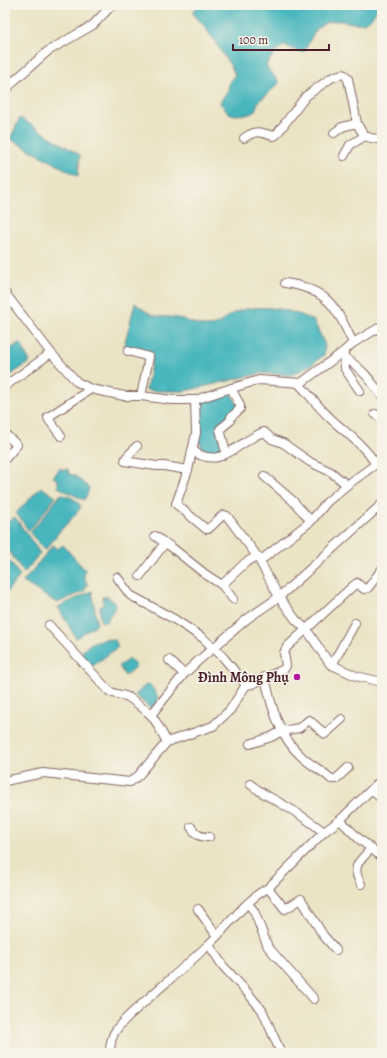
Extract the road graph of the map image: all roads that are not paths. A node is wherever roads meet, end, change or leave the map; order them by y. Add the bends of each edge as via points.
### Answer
1 (112, 5) edge
2 (5, 91) edge
3 (357, 123) junction
4 (334, 133) dead end
5 (365, 136) junction
6 (244, 138) dead end
7 (382, 139) edge
8 (344, 156) dead end
9 (285, 283) dead end
10 (5, 293) edge
11 (382, 326) edge
12 (353, 343) junction
13 (128, 351) dead end
14 (51, 353) junction
15 (344, 355) junction
16 (298, 383) junction
17 (5, 386) edge
18 (231, 388) junction
19 (91, 389) junction
20 (360, 391) dead end
21 (141, 396) junction
22 (382, 396) edge
23 (196, 400) junction
24 (5, 434) edge
25 (61, 436) dead end
26 (137, 446) dead end
27 (192, 450) junction
28 (226, 453) junction
29 (5, 459) edge
30 (379, 463) edge
31 (188, 470) junction
32 (264, 476) dead end
33 (347, 485) junction
34 (382, 504) edge
35 (311, 521) junction
36 (155, 536) dead end
37 (165, 543) junction
38 (258, 558) junction
39 (382, 569) edge
40 (140, 576) dead end
41 (117, 577) dead end
42 (222, 585) junction
43 (279, 597) junction
44 (233, 599) dead end
45 (355, 623) dead end
46 (49, 625) dead end
47 (306, 629) junction
48 (214, 648) junction
49 (169, 660) dead end
50 (332, 665) junction
51 (184, 674) junction
52 (265, 677) junction
53 (382, 682) edge
54 (246, 685) junction
55 (151, 715) junction
56 (342, 719) dead end
57 (282, 731) junction
58 (167, 742) junction
59 (250, 744) dead end
60 (348, 768) dead end
61 (382, 779) edge
62 (5, 780) edge
63 (250, 784) dead end
64 (372, 789) junction
65 (382, 800) edge
66 (340, 820) junction
67 (191, 827) dead end
68 (324, 832) junction
69 (209, 837) dead end
70 (371, 849) junction
71 (382, 857) edge
72 (361, 884) dead end
73 (268, 888) junction
74 (248, 904) junction
75 (198, 909) dead end
76 (217, 936) junction
77 (209, 944) junction
78 (336, 950) dead end
79 (314, 999) dead end
80 (110, 1053) edge
81 (281, 1053) edge

1 - 2 street via 93,25 48,51
3 - 4 street via 342,127
3 - 5 street
3 - 6 street via 348,79 342,74 331,78 306,96 276,135 259,131
5 - 7 street
5 - 8 street via 350,145
9 - 12 street via 297,285 328,300 339,314
10 - 14 street
11 - 12 street
12 - 15 street
13 - 21 street via 149,357
14 - 17 street
14 - 19 street via 77,382
15 - 16 street
15 - 20 street via 345,369
15 - 22 street via 363,372
16 - 18 street via 259,380
16 - 30 street via 330,418
18 - 23 street
18 - 28 street via 240,409 220,429
19 - 21 street via 124,396
19 - 25 street via 48,417
21 - 23 street
23 - 27 street via 196,433
24 - 29 street via 17,444
26 - 31 street via 125,461
27 - 28 street via 200,456 207,457
27 - 31 street
28 - 33 street via 264,432 272,440 283,443 310,462 331,472
30 - 33 street
31 - 38 street via 176,504 206,529 211,528 221,516 227,516
32 - 35 street via 292,500
33 - 35 street via 327,502
34 - 43 street
35 - 38 street
36 - 37 street
37 - 40 street
37 - 42 street
38 - 42 street via 246,564
38 - 43 street
39 - 47 street via 368,588 364,589 356,584
41 - 48 street via 130,595 195,632
42 - 44 street
43 - 47 street
43 - 48 street via 247,619
45 - 50 street
46 - 55 street via 109,691 126,696
47 - 50 street
47 - 52 street via 285,650 285,668
48 - 51 street
48 - 54 street
49 - 51 street
50 - 53 street via 356,676
51 - 55 street
52 - 54 street
52 - 57 street via 271,703
54 - 58 street via 230,710 213,726
55 - 58 street
56 - 57 street via 325,734 309,720 299,728
57 - 59 street via 271,738
57 - 60 street via 301,756 331,779 336,779
58 - 62 street via 130,782 43,773
61 - 64 street
63 - 68 street
64 - 65 street
64 - 66 street
66 - 68 street
66 - 70 street
67 - 69 street via 201,837
68 - 73 street
70 - 71 street
70 - 72 street via 360,861 356,871
73 - 74 street
73 - 78 street via 285,909 299,897 323,935
74 - 76 street
74 - 79 street via 254,911 268,947
75 - 76 street
76 - 77 street
77 - 80 street via 125,1020 112,1036
77 - 81 street via 223,966 262,1010

